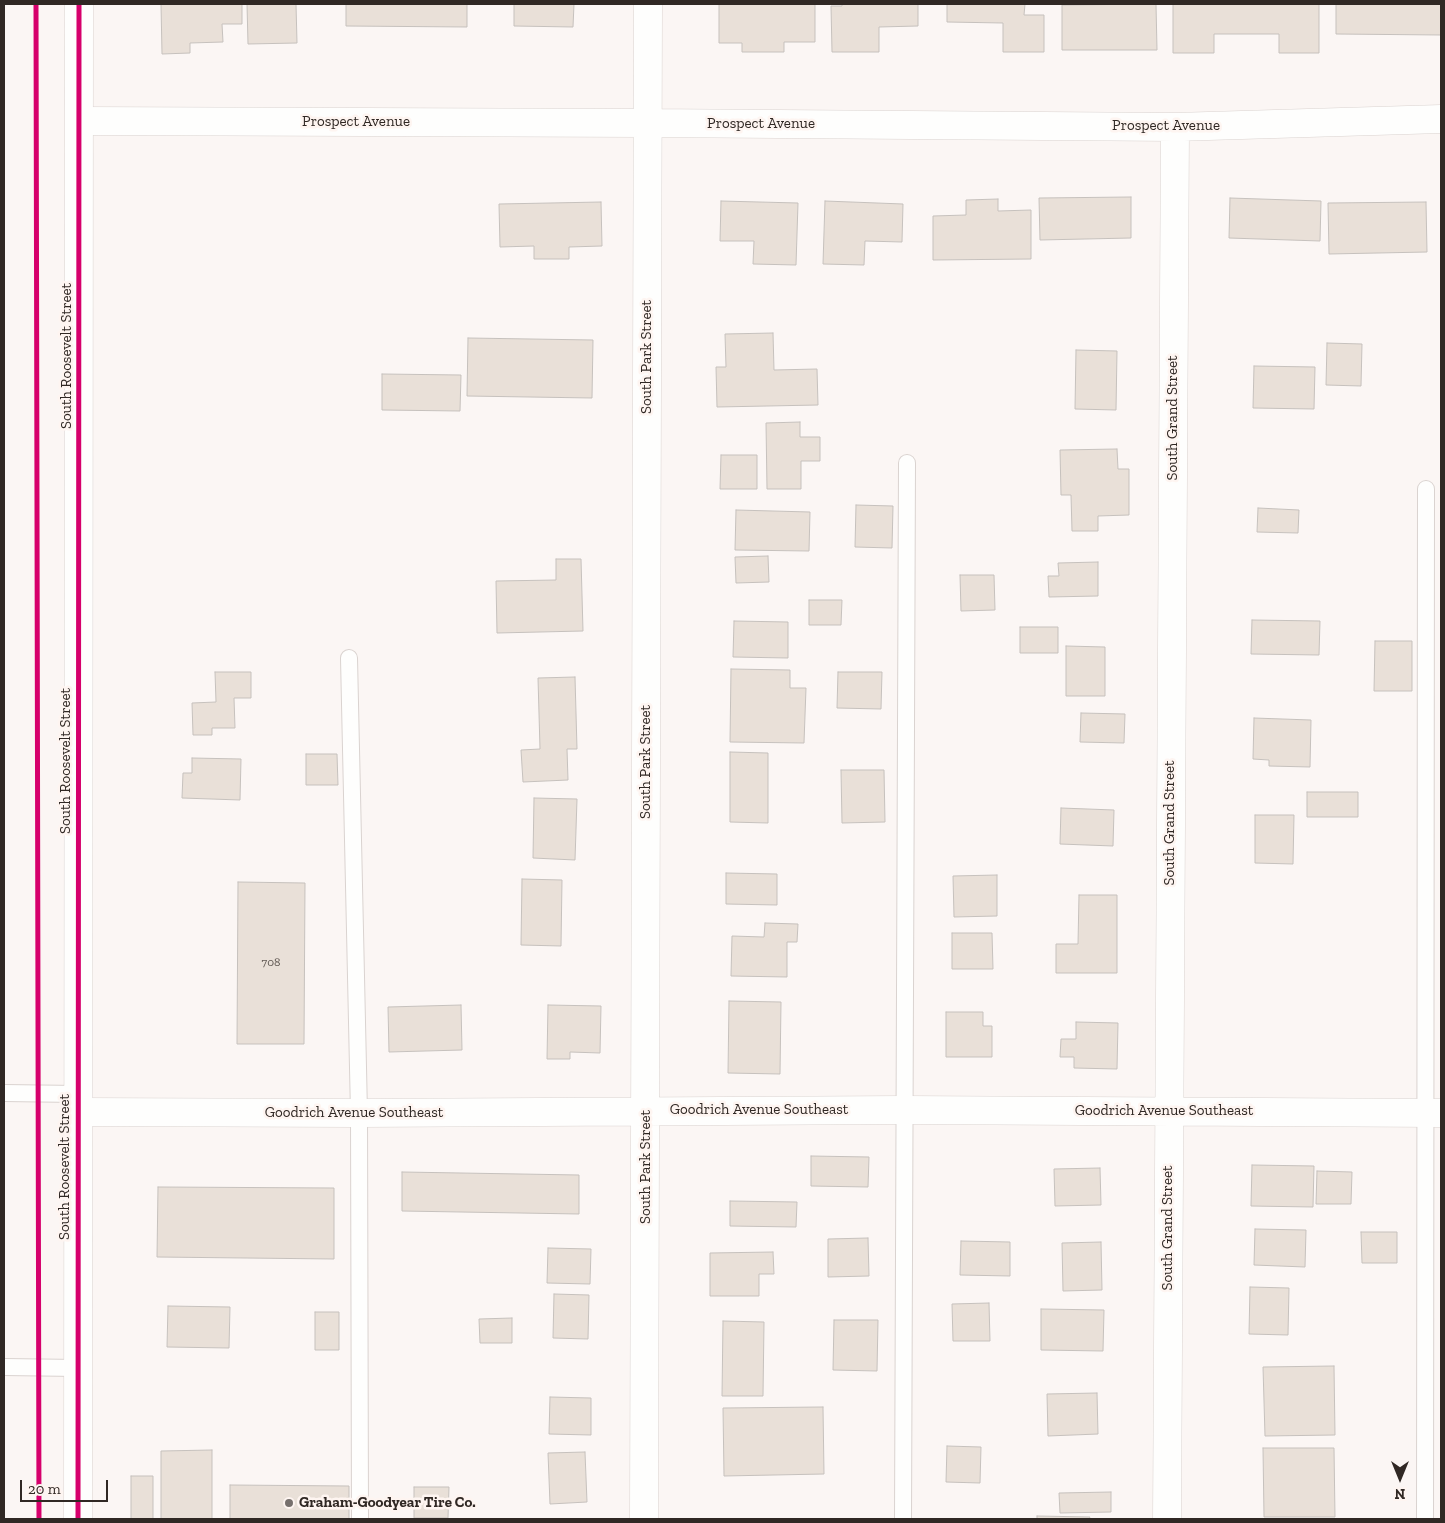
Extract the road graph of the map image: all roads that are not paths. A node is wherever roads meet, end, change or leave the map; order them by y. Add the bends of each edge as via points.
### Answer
1 (79, 4) edge
2 (648, 4) edge
3 (1441, 119) edge
4 (80, 121) junction
5 (647, 123) junction
6 (1175, 127) junction
7 (907, 463) dead end
8 (1426, 489) dead end
9 (349, 658) dead end
10 (4, 1093) edge
11 (77, 1103) junction
12 (904, 1110) junction
13 (1168, 1110) junction
14 (646, 1111) junction
15 (359, 1113) junction
16 (1434, 1113) edge
17 (4, 1367) edge
18 (78, 1368) junction
19 (78, 1519) edge
20 (360, 1519) edge
21 (644, 1519) edge
22 (903, 1519) edge
23 (1167, 1519) edge
24 (1425, 1519) edge

1 - 4 street, South Roosevelt Street
2 - 5 street, South Park Street
3 - 6 street, Prospect Avenue
4 - 5 street, Prospect Avenue
4 - 11 street, South Roosevelt Street
5 - 6 street, Prospect Avenue
5 - 14 street, South Park Street
6 - 13 street, South Grand Street
7 - 12 lane
8 - 16 lane
9 - 15 lane
10 - 11 lane
11 - 15 street, Goodrich Avenue Southeast
11 - 18 street, South Roosevelt Street
12 - 13 street, Goodrich Avenue Southeast
12 - 14 street, Goodrich Avenue Southeast
12 - 22 lane
13 - 16 street, Goodrich Avenue Southeast
13 - 23 street, South Grand Street
14 - 15 street, Goodrich Avenue Southeast
14 - 21 street, South Park Street
15 - 20 lane
16 - 24 lane
17 - 18 lane
18 - 19 street, South Roosevelt Street

